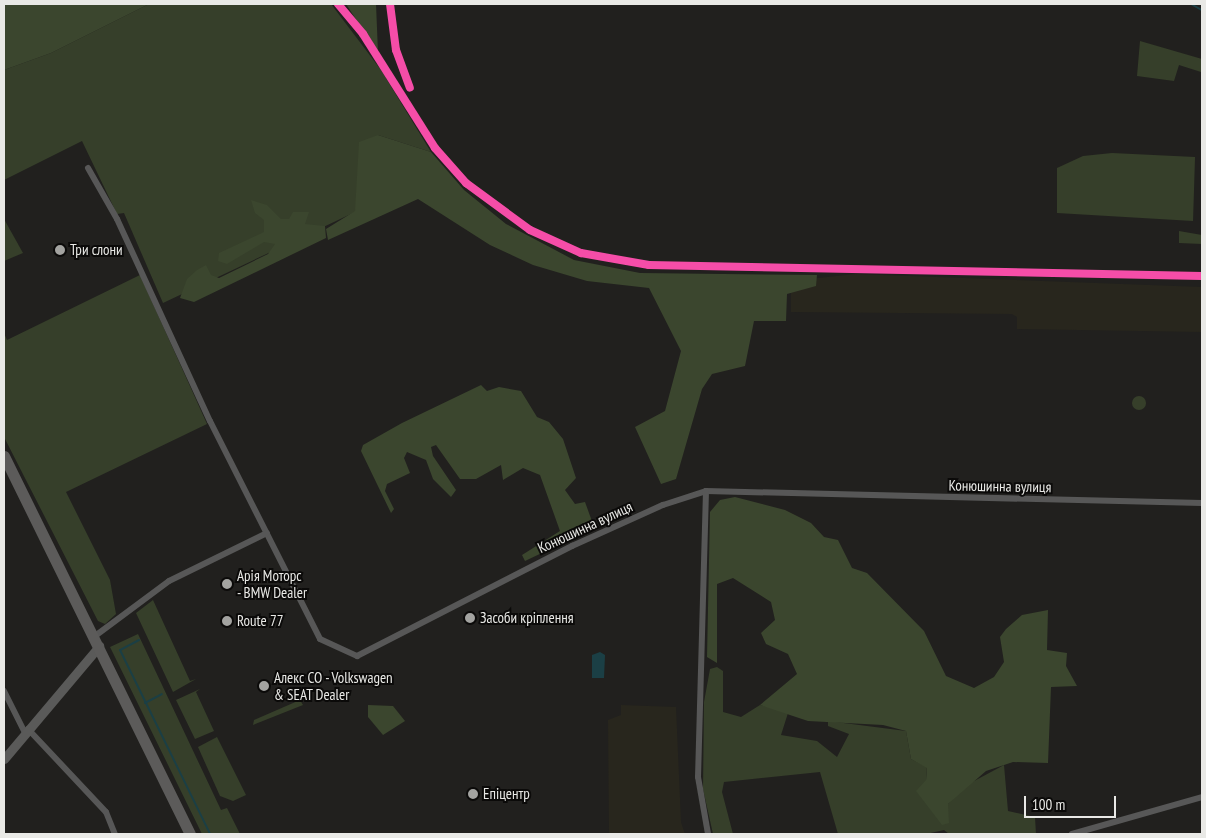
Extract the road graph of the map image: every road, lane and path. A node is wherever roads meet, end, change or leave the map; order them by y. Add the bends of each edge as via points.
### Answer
1 (88, 168) dead end
2 (4, 456) edge
3 (706, 491) junction
4 (1202, 503) edge
5 (267, 533) junction
6 (97, 641) junction
7 (4, 692) edge
8 (27, 731) junction
9 (4, 759) edge
10 (1202, 797) edge
11 (115, 834) edge
12 (190, 834) edge
13 (708, 834) edge
14 (1072, 834) edge

1 - 5 street via 117,219
2 - 6 highway
3 - 4 street, Конюшинна вулиця
3 - 5 street, Конюшинна вулиця via 663,505 572,546 356,656 320,639
3 - 13 street via 698,777
5 - 6 street via 169,581
6 - 8 main road
6 - 12 highway
7 - 8 street
8 - 9 main road
8 - 11 street via 106,812
10 - 14 street

